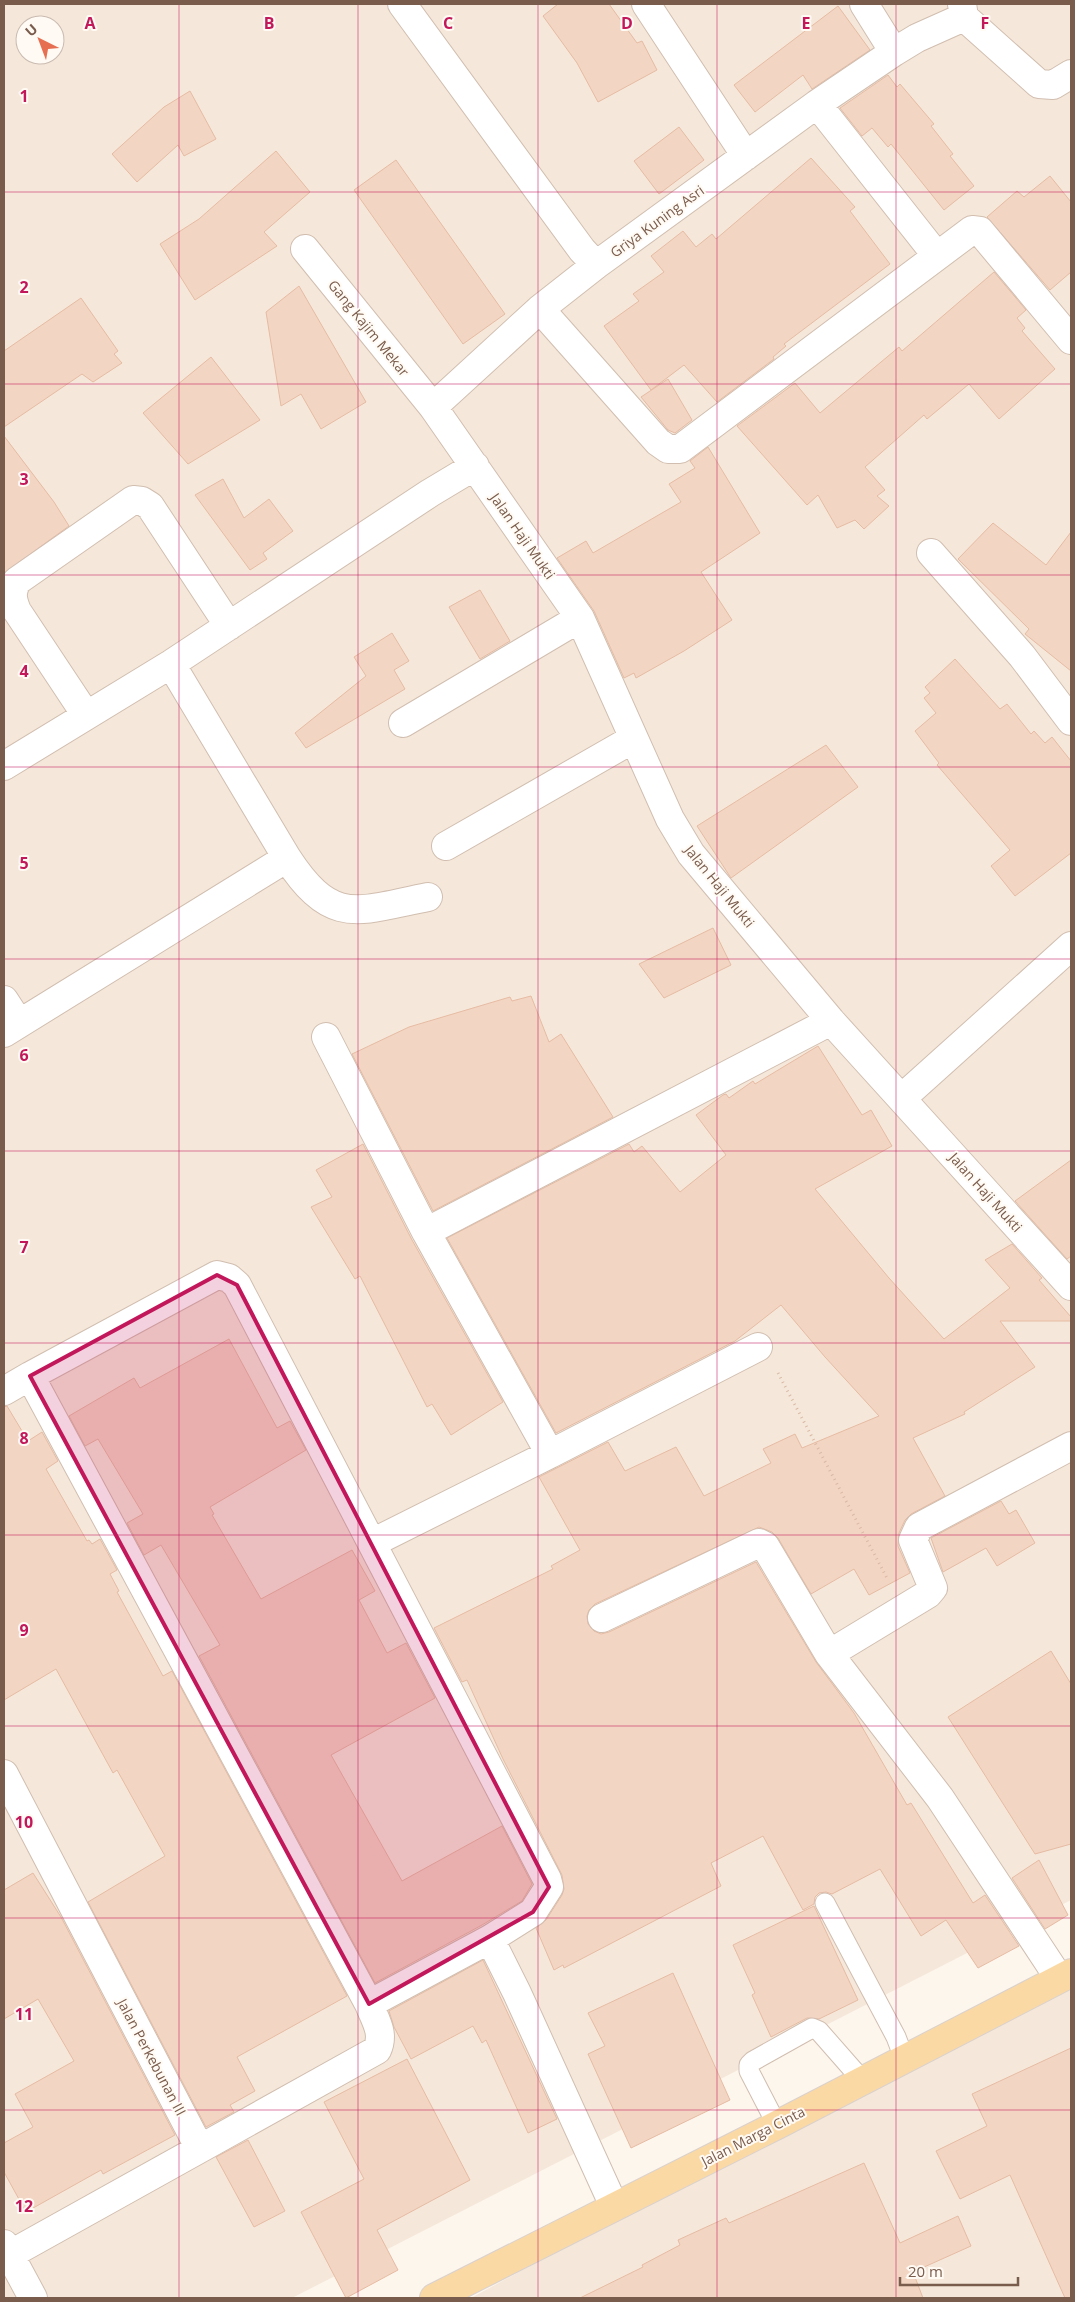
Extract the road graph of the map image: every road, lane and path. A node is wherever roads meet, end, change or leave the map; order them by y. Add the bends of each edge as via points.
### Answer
1 (402, 4) edge
2 (646, 4) edge
3 (864, 4) edge
4 (963, 10) edge
5 (894, 52) junction
6 (1071, 74) edge
7 (817, 104) junction
8 (746, 156) junction
9 (305, 249) dead end
10 (937, 256) junction
11 (596, 266) junction
12 (540, 309) junction
13 (1071, 340) edge
14 (432, 407) junction
15 (474, 466) junction
16 (932, 553) dead end
17 (580, 618) junction
18 (229, 626) junction
19 (171, 664) junction
20 (86, 715) junction
21 (1070, 715) edge
22 (403, 723) dead end
23 (633, 739) junction
24 (4, 766) edge
25 (446, 846) dead end
26 (287, 858) junction
27 (428, 896) dead end
28 (1071, 946) edge
29 (4, 1000) edge
30 (831, 1021) junction
31 (11, 1028) edge
32 (326, 1037) dead end
33 (902, 1098) junction
34 (426, 1232) junction
35 (1071, 1286) edge
36 (758, 1347) joint
37 (30, 1376) junction
38 (4, 1391) edge
39 (1071, 1446) edge
40 (550, 1454) junction
41 (372, 1543) junction
42 (903, 1609) junction
43 (602, 1618) dead end
44 (829, 1654) junction
45 (4, 1774) edge
46 (825, 1903) dead end
47 (490, 1939) junction
48 (1068, 1974) edge
49 (369, 2004) junction
50 (904, 2058) junction
51 (862, 2080) junction
52 (776, 2125) junction
53 (199, 2147) junction
54 (614, 2206) junction
55 (7, 2249) edge
56 (33, 2298) edge
57 (434, 2298) edge

1 - 11 street
2 - 8 street
3 - 5 street
4 - 5 street, Griya Kuning Asri
4 - 6 street via 1039,84 1053,85
5 - 7 street, Griya Kuning Asri
7 - 8 street, Griya Kuning Asri
7 - 10 street
8 - 11 street, Griya Kuning Asri
9 - 14 street, Gang Kajim Mekar
10 - 12 street via 680,449 668,449 658,442
10 - 13 street via 972,230 980,231
11 - 12 street, Griya Kuning Asri
12 - 14 street, Griya Kuning Asri
14 - 15 street, Jalan Haji Mukti
15 - 17 street, Jalan Haji Mukti
15 - 18 street
16 - 21 street
17 - 22 street
17 - 23 street, Jalan Haji Mukti
18 - 19 street
18 - 20 street via 150,506 142,500 133,500 17,581 12,591 17,611
19 - 20 street
19 - 26 street
20 - 24 street
23 - 25 street
23 - 30 street, Jalan Haji Mukti via 670,819 691,854
26 - 27 street via 303,884 327,903 357,911
26 - 31 street
28 - 33 street
29 - 31 street
30 - 33 street, Jalan Haji Mukti
30 - 34 street
32 - 34 street
33 - 35 street, Jalan Haji Mukti
34 - 40 street
36 - 40 street
36 - 42 path via 765,1349
37 - 38 street
37 - 41 street via 217,1275 228,1278 237,1285
37 - 49 street
39 - 42 street via 918,1527 913,1540 933,1588
40 - 41 street
41 - 47 street via 547,1879 549,1887 533,1912
42 - 44 street
43 - 44 street via 759,1543 765,1546
44 - 48 street via 940,1798
45 - 53 street, Jalan Perkebunan III
46 - 50 lane
47 - 49 street
47 - 54 street via 518,1993
48 - 50 main road, Jalan Marga Cinta
49 - 53 street via 381,2034 378,2050
50 - 51 main road, Jalan Marga Cinta
51 - 52 main road, Jalan Marga Cinta
51 - 52 lane via 819,2031 812,2028 749,2065
52 - 54 main road, Jalan Marga Cinta
53 - 55 street
54 - 57 main road, Jalan Marga Cinta
55 - 56 street

